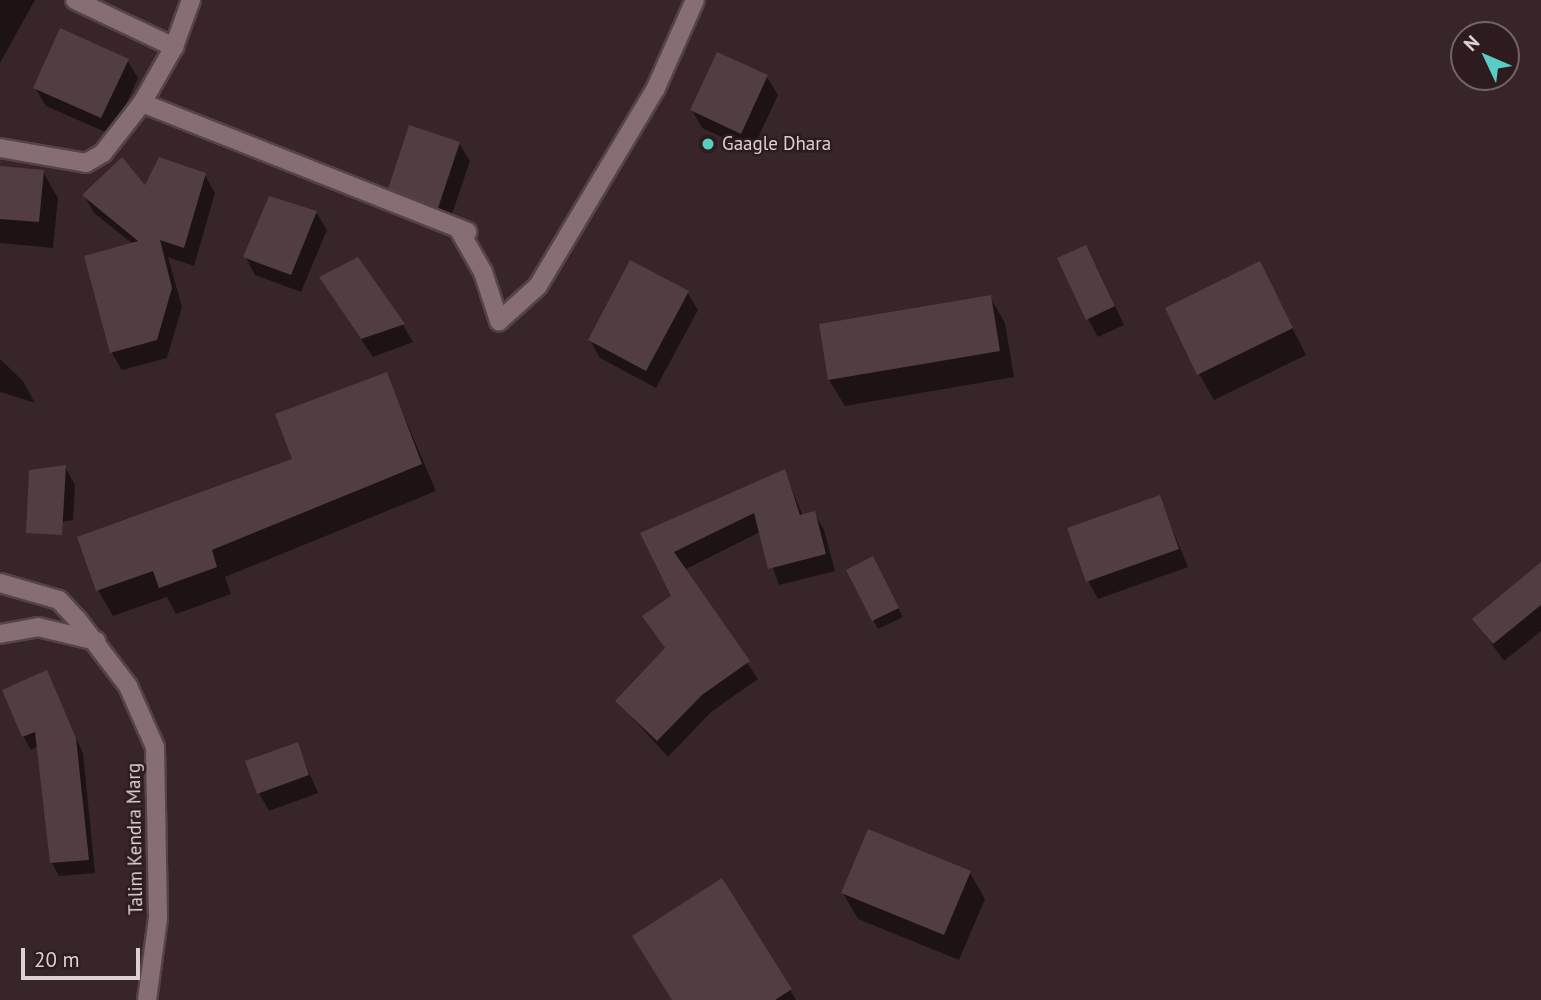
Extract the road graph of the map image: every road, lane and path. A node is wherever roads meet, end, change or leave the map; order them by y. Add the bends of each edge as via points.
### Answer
1 (75, 0) edge
2 (191, 0) edge
3 (695, 0) edge
4 (174, 47) junction
5 (142, 103) junction
6 (0, 148) edge
7 (458, 228) junction
8 (476, 235) dead end
9 (0, 583) edge
10 (0, 634) edge
11 (96, 641) junction
12 (147, 1000) edge

1 - 4 street
2 - 4 street
3 - 7 street via 656,88 538,286 499,321 484,272
4 - 5 street
5 - 6 street via 103,153 86,163
5 - 7 street
7 - 8 street
9 - 11 street, Talim Kendra Marg via 59,600
10 - 11 street via 38,627
11 - 12 street, Talim Kendra Marg via 128,686 155,747 158,918

